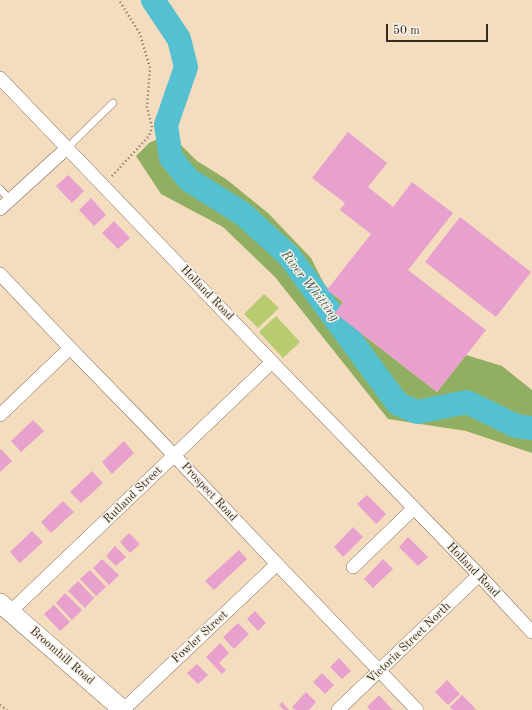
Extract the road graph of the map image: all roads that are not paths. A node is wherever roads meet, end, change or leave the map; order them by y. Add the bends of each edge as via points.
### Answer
1 (0, 78) edge
2 (113, 103) dead end
3 (67, 148) junction
4 (0, 189) edge
5 (10, 200) junction
6 (0, 209) edge
7 (0, 274) edge
8 (70, 348) junction
9 (272, 362) junction
10 (0, 416) edge
11 (174, 455) junction
12 (414, 508) junction
13 (277, 564) junction
14 (353, 568) dead end
15 (479, 575) junction
16 (5, 608) edge
17 (531, 629) edge
18 (380, 670) junction
19 (123, 710) edge
20 (338, 710) edge
21 (417, 710) edge

1 - 3 street, Holland Road
2 - 3 lane
3 - 5 street
3 - 9 street, Holland Road
4 - 5 lane
5 - 6 street
7 - 8 street, Prospect Road
8 - 10 street
8 - 11 street, Prospect Road
9 - 11 street, Rutland Street
9 - 12 street, Holland Road
11 - 13 street, Prospect Road
11 - 16 street, Rutland Street
12 - 14 street
12 - 15 street, Holland Road
13 - 18 street, Prospect Road
13 - 19 street, Fowler Street
15 - 17 street, Holland Road
15 - 18 street, Victoria Street North
16 - 19 street, Broomhill Road
18 - 20 street, Victoria Street North
18 - 21 street, Prospect Road

